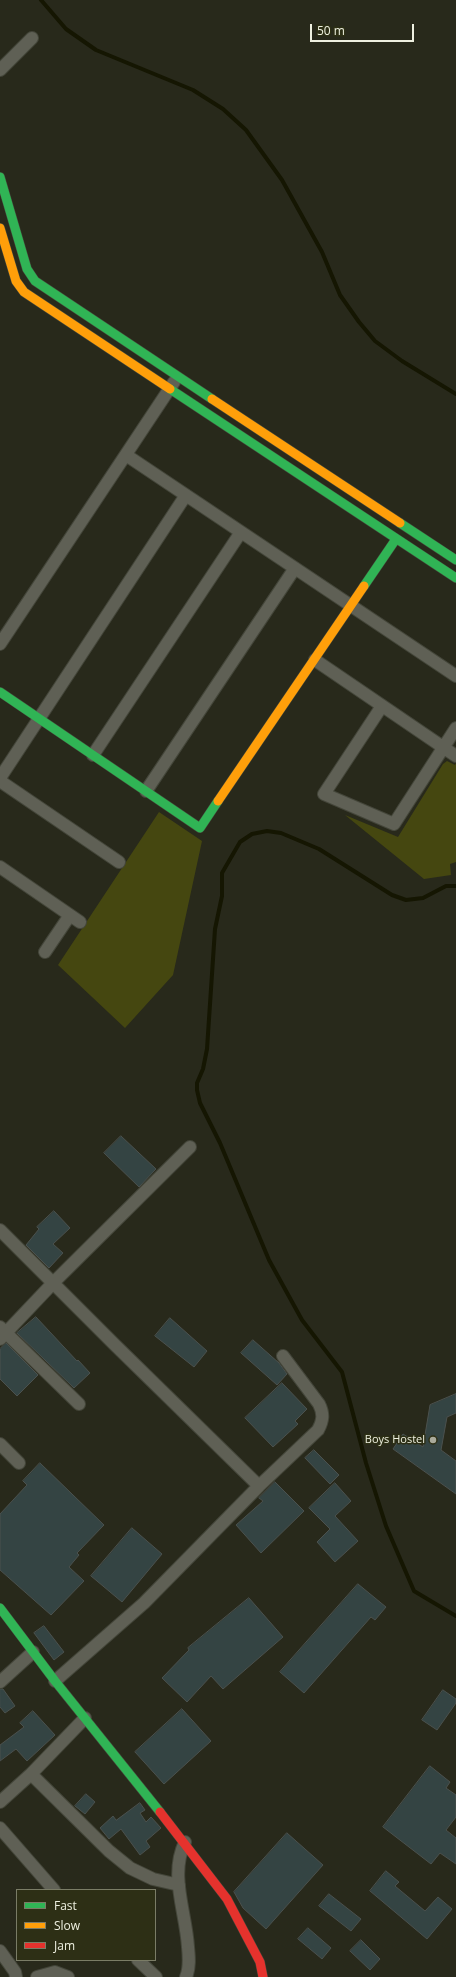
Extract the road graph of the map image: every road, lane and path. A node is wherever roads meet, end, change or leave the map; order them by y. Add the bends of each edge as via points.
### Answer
1 (32, 38) dead end
2 (0, 70) edge
3 (0, 177) edge
4 (0, 228) edge
5 (178, 376) junction
6 (170, 388) junction
7 (126, 455) junction
8 (186, 495) junction
9 (241, 532) junction
10 (396, 539) junction
11 (456, 560) edge
12 (295, 568) junction
13 (456, 578) edge
14 (351, 606) junction
15 (0, 644) edge
16 (315, 660) junction
17 (456, 676) edge
18 (0, 692) edge
19 (382, 706) junction
20 (39, 718) junction
21 (456, 728) edge
22 (443, 748) junction
23 (93, 755) junction
24 (456, 756) edge
25 (0, 778) edge
26 (0, 782) edge
27 (146, 791) junction
28 (119, 862) dead end
29 (0, 867) edge
30 (45, 952) dead end
31 (190, 1147) dead end
32 (0, 1230) edge
33 (54, 1282) junction
34 (2, 1333) edge
35 (283, 1356) dead end
36 (79, 1404) dead end
37 (0, 1444) edge
38 (19, 1463) dead end
39 (258, 1486) junction
40 (0, 1608) edge
41 (33, 1652) junction
42 (55, 1681) junction
43 (0, 1682) edge
44 (85, 1718) junction
45 (31, 1774) junction
46 (0, 1802) edge
47 (0, 1828) edge
48 (185, 1842) junction
49 (179, 1885) junction
50 (53, 1889) edge
51 (0, 1951) edge
52 (139, 1961) edge
53 (16, 1977) edge
54 (37, 1977) edge
55 (68, 1977) edge
56 (156, 1977) edge
57 (186, 1977) edge
58 (263, 1977) edge

1 - 2 street
3 - 5 street via 27,268 35,281
4 - 6 street via 13,274 24,292
5 - 6 street
5 - 11 street
6 - 7 street
6 - 10 street
7 - 8 street
7 - 15 street
8 - 9 street
8 - 20 street
9 - 12 street
9 - 23 street
10 - 13 street
10 - 14 street
12 - 14 street
12 - 27 street
14 - 16 street
14 - 17 street
16 - 19 street
16 - 27 street via 200,828
18 - 20 street
19 - 22 street
19 - 22 street via 324,794 394,824
20 - 23 street
20 - 25 street
21 - 22 street
22 - 24 street
23 - 27 street
26 - 28 street
29 - 30 street via 75,918
31 - 33 street
32 - 33 street
33 - 34 street
33 - 39 street
34 - 36 street
35 - 39 street via 319,1404 323,1412 322,1422 318,1430
37 - 38 street
39 - 42 street via 144,1603
40 - 41 street
41 - 42 street
41 - 43 street
42 - 44 street
44 - 45 street
44 - 48 street
45 - 46 street
45 - 49 street via 109,1852 130,1868 153,1879
47 - 50 street
48 - 49 street via 179,1854
48 - 58 street via 227,1899 260,1962
49 - 57 street via 189,1958
51 - 53 street
52 - 56 street
54 - 55 street via 55,1972

